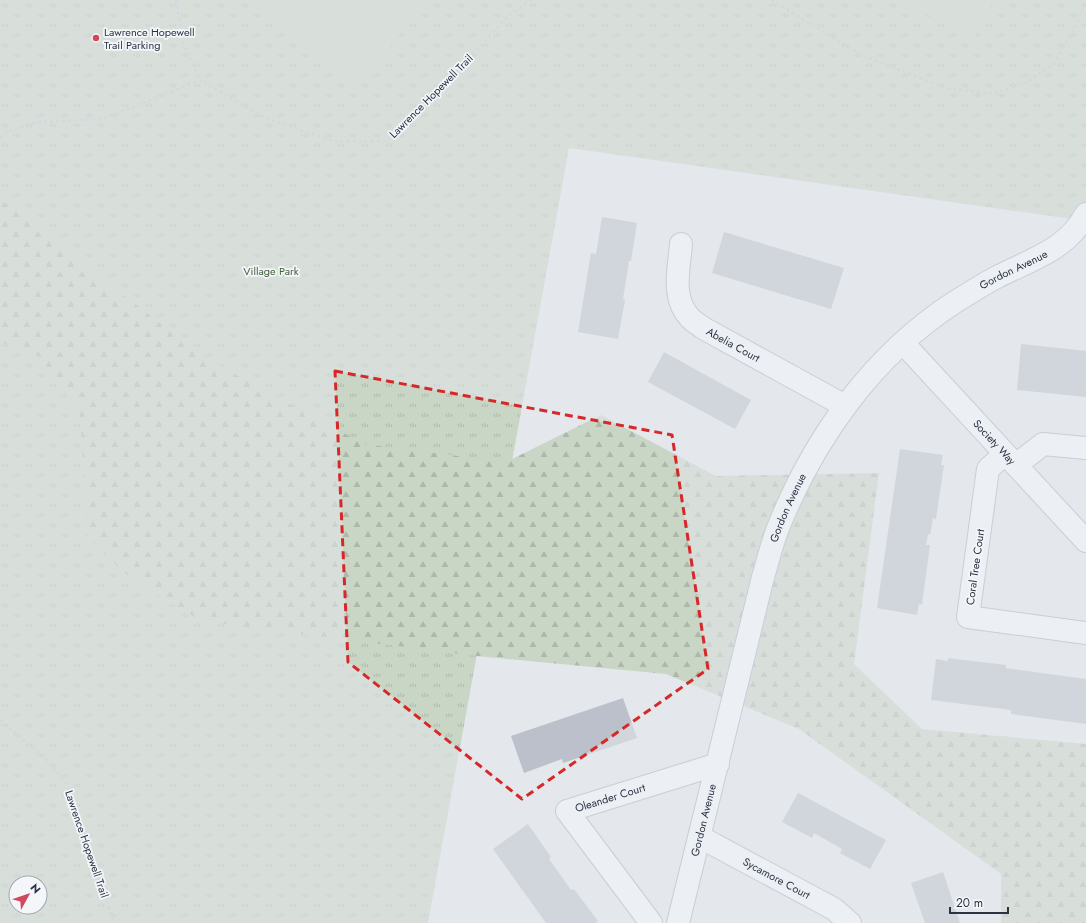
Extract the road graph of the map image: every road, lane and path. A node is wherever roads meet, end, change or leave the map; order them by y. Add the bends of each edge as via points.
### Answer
1 (176, 0) edge
2 (531, 0) edge
3 (771, 0) edge
4 (1086, 1) edge
5 (200, 80) junction
6 (0, 138) edge
7 (1086, 214) edge
8 (681, 244) dead end
9 (903, 343) junction
10 (845, 406) junction
11 (1086, 448) edge
12 (1011, 459) junction
13 (1086, 541) edge
14 (1086, 633) edge
15 (0, 720) edge
16 (718, 764) junction
17 (700, 837) junction
18 (114, 923) edge
19 (651, 923) edge
20 (678, 923) edge
21 (850, 923) edge

1 - 5 path via 183,43
2 - 5 path, Lawrence Hopewell Trail via 506,18 433,96 387,140 333,141 265,118
3 - 4 path via 860,54 945,88 993,94 1025,83 1053,65 1072,33
5 - 6 path via 103,119 37,122 7,132
7 - 9 street, Gordon Avenue via 1065,242 954,303
8 - 10 street, Abelia Court via 677,287 681,303 690,318 703,328
9 - 10 street, Gordon Avenue
9 - 12 street, Society Way
10 - 16 street, Gordon Avenue via 803,472 778,529
11 - 12 street via 1043,444
12 - 13 street, Society Way
12 - 14 street, Coral Tree Court via 988,469 968,617
15 - 18 path, Lawrence Hopewell Trail via 46,759 68,786
16 - 17 street, Gordon Avenue
16 - 19 street, Oleander Court via 567,812
17 - 20 street, Gordon Avenue
17 - 21 street, Sycamore Court via 834,909

